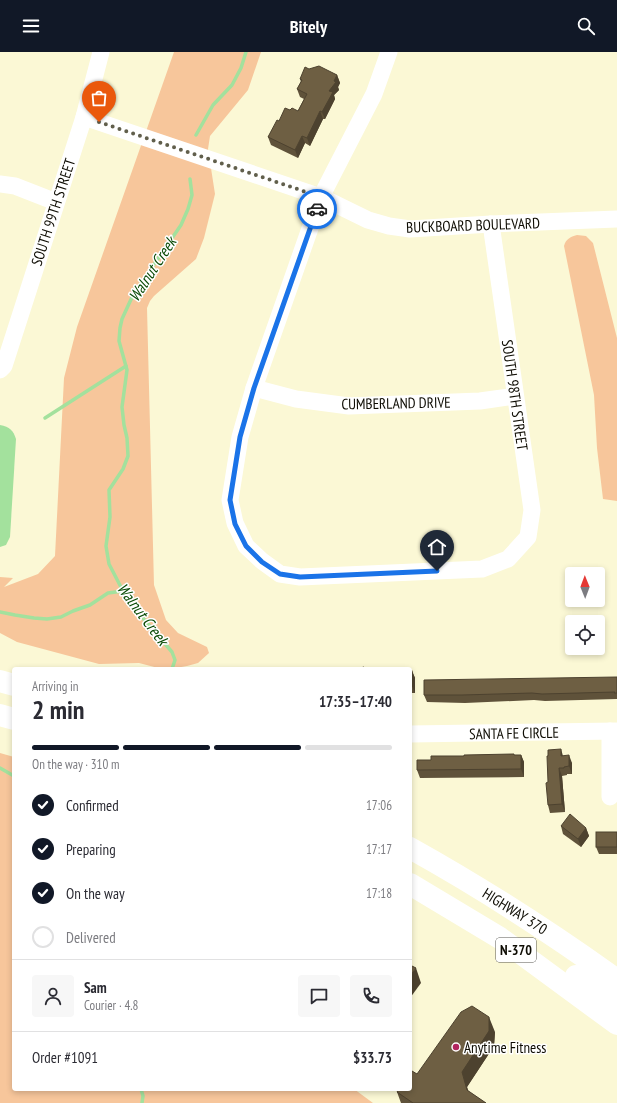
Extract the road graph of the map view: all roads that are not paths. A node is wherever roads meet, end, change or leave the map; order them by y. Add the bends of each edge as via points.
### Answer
1 (101, 52) edge
2 (389, 52) edge
3 (84, 117) junction
4 (0, 184) edge
5 (321, 197) junction
6 (56, 202) junction
7 (617, 219) edge
8 (491, 224) junction
9 (0, 370) edge
10 (254, 388) junction
11 (515, 396) junction
12 (0, 682) edge
13 (12, 685) edge
14 (0, 715) edge
15 (12, 718) edge
16 (613, 731) edge
17 (412, 734) edge
18 (610, 797) dead end
19 (412, 849) edge
20 (412, 885) edge
21 (500, 938) junction
22 (617, 980) edge
23 (617, 1004) edge
24 (617, 1024) edge

1 - 3 street, SOUTH 99TH STREET
2 - 5 street via 374,94
3 - 5 street, BUCKBOARD BOULEVARD
3 - 6 street, SOUTH 99TH STREET
4 - 6 street via 15,186
5 - 8 street, BUCKBOARD BOULEVARD via 368,220 389,226 410,229
5 - 10 street
6 - 9 street, SOUTH 99TH STREET via 4,366
7 - 8 street, BUCKBOARD BOULEVARD
8 - 11 street, SOUTH 98TH STREET
10 - 11 street, CUMBERLAND DRIVE via 296,399 349,406 480,401
10 - 11 street, SOUTH 98TH STREET via 240,437 230,500 235,524 246,546 262,562 280,574 305,576 482,569 508,559 528,537 532,510
12 - 13 highway
14 - 15 highway
16 - 17 street, SANTA FE CIRCLE
16 - 18 street
19 - 22 highway, HIGHWAY 370 / N-370 via 502,902
20 - 21 highway, HIGHWAY 370 / N-370
21 - 23 highway via 567,970
21 - 24 highway, HIGHWAY 370 / N-370

